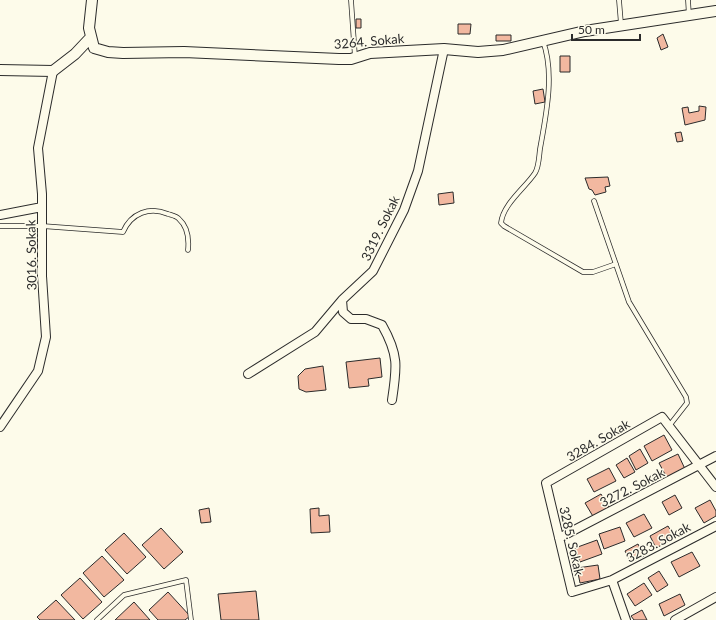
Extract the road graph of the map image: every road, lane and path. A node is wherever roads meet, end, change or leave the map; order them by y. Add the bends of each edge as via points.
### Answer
1 (92, 0) edge
2 (352, 0) edge
3 (619, 0) edge
4 (688, 0) edge
5 (716, 11) edge
6 (689, 16) junction
7 (621, 24) junction
8 (91, 37) junction
9 (542, 40) junction
10 (444, 49) junction
11 (355, 57) junction
12 (0, 70) edge
13 (53, 71) junction
14 (594, 201) dead end
15 (42, 207) junction
16 (0, 215) edge
17 (0, 226) edge
18 (42, 226) junction
19 (188, 250) dead end
20 (616, 264) junction
21 (342, 300) junction
22 (248, 374) dead end
23 (392, 400) dead end
24 (669, 426) junction
25 (0, 427) edge
26 (716, 456) edge
27 (698, 466) junction
28 (546, 483) joint
29 (716, 487) edge
30 (716, 526) edge
31 (559, 538) junction
32 (612, 580) junction
33 (716, 597) edge
34 (97, 620) edge
35 (191, 620) edge
36 (626, 620) edge
37 (675, 620) edge

1 - 8 street via 89,28
2 - 11 lane
3 - 7 lane
4 - 6 lane
5 - 6 street, 3264. Sokak
6 - 7 street, 3264. Sokak
7 - 9 street, 3264. Sokak
8 - 11 street, 3264. Sokak via 94,48 108,52 184,52 339,59
8 - 13 street via 75,54
9 - 10 street, 3264. Sokak via 503,50 483,52
9 - 20 lane via 546,49 547,106 536,172 511,203 501,223 583,272 593,272
10 - 11 street, 3264. Sokak via 370,53
10 - 21 street, 3319. Sokak via 418,171 404,210 373,271
12 - 13 street
13 - 15 street, 3016. Sokak via 38,148
14 - 20 lane
15 - 16 street
15 - 18 street, 3016. Sokak
17 - 18 lane
18 - 19 lane via 123,232 139,212 159,210 180,219 189,236
18 - 25 street, 3016. Sokak via 46,337 38,371
20 - 24 lane via 629,302 686,397 687,403
21 - 22 street, 3319. Sokak via 315,332
21 - 23 street via 343,312 351,318 366,319 382,325 393,344 396,372
24 - 27 street
24 - 28 street, 3284. Sokak via 662,417
26 - 27 street, 3272. Sokak
27 - 29 street
27 - 31 street, 3272. Sokak
28 - 31 street, 3285. Sokak
30 - 32 street, 3283. Sokak
31 - 32 street, 3285. Sokak via 572,592
32 - 36 street
33 - 37 street
34 - 35 lane via 124,595 186,580

